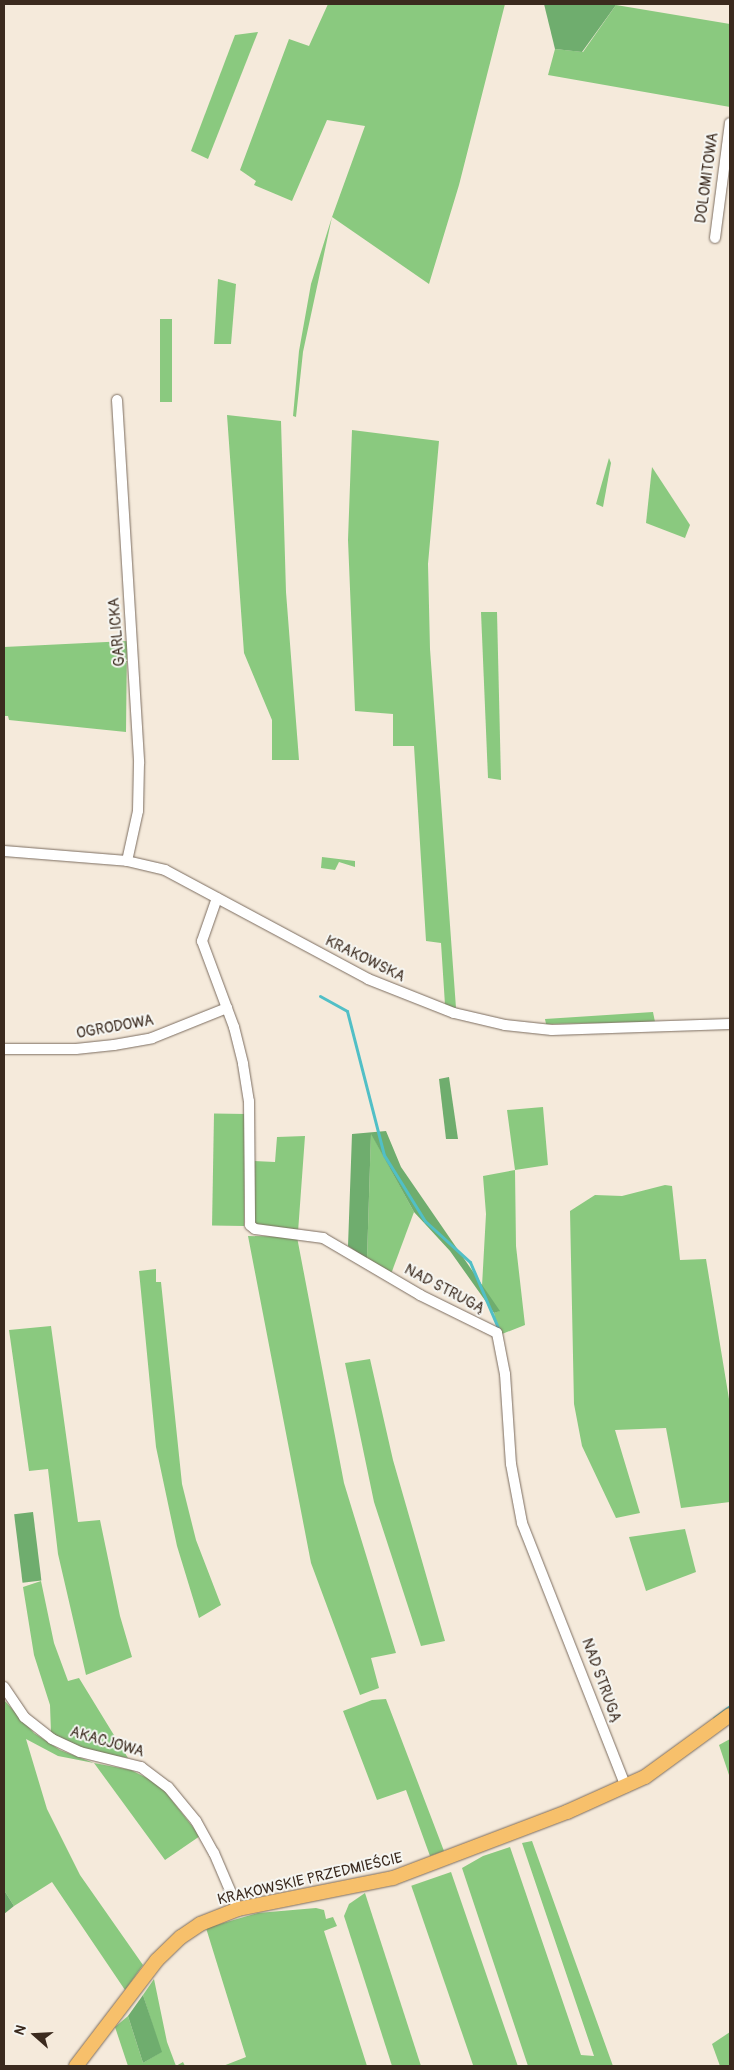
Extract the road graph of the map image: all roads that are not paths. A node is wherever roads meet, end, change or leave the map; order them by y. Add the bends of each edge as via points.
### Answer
1 (730, 123) edge
2 (714, 238) dead end
3 (117, 400) dead end
4 (4, 851) edge
5 (127, 861) junction
6 (217, 898) junction
7 (227, 1008) junction
8 (730, 1024) edge
9 (4, 1049) edge
10 (4, 1687) edge
11 (730, 1715) edge
12 (626, 1787) junction
13 (238, 1909) junction
14 (76, 2066) edge

1 - 2 street, DOLOMITOWA
3 - 5 street, GARLICKA via 139,754 138,811
4 - 5 street, KRAKOWSKA
5 - 6 street, KRAKOWSKA via 165,870
6 - 7 street, NAD STRUGĄ via 202,941
6 - 8 street, KRAKOWSKA via 368,979 454,1013 504,1025 552,1030
7 - 9 street, OGRODOWA via 152,1038 114,1045 76,1049
7 - 12 street, NAD STRUGĄ via 242,1056 249,1101 250,1225 255,1229 324,1238 420,1296 497,1333 506,1374 512,1464 522,1523
10 - 13 street, AKACJOWA via 24,1717 52,1740 80,1752 141,1767 168,1787 208,1841 224,1870
11 - 12 main road, KRAKOWSKIE PRZEDMIEŚCIE via 669,1762
12 - 13 main road, KRAKOWSKIE PRZEDMIEŚCIE via 393,1878
13 - 14 main road, KRAKOWSKIE PRZEDMIEŚCIE via 200,1924 166,1950

